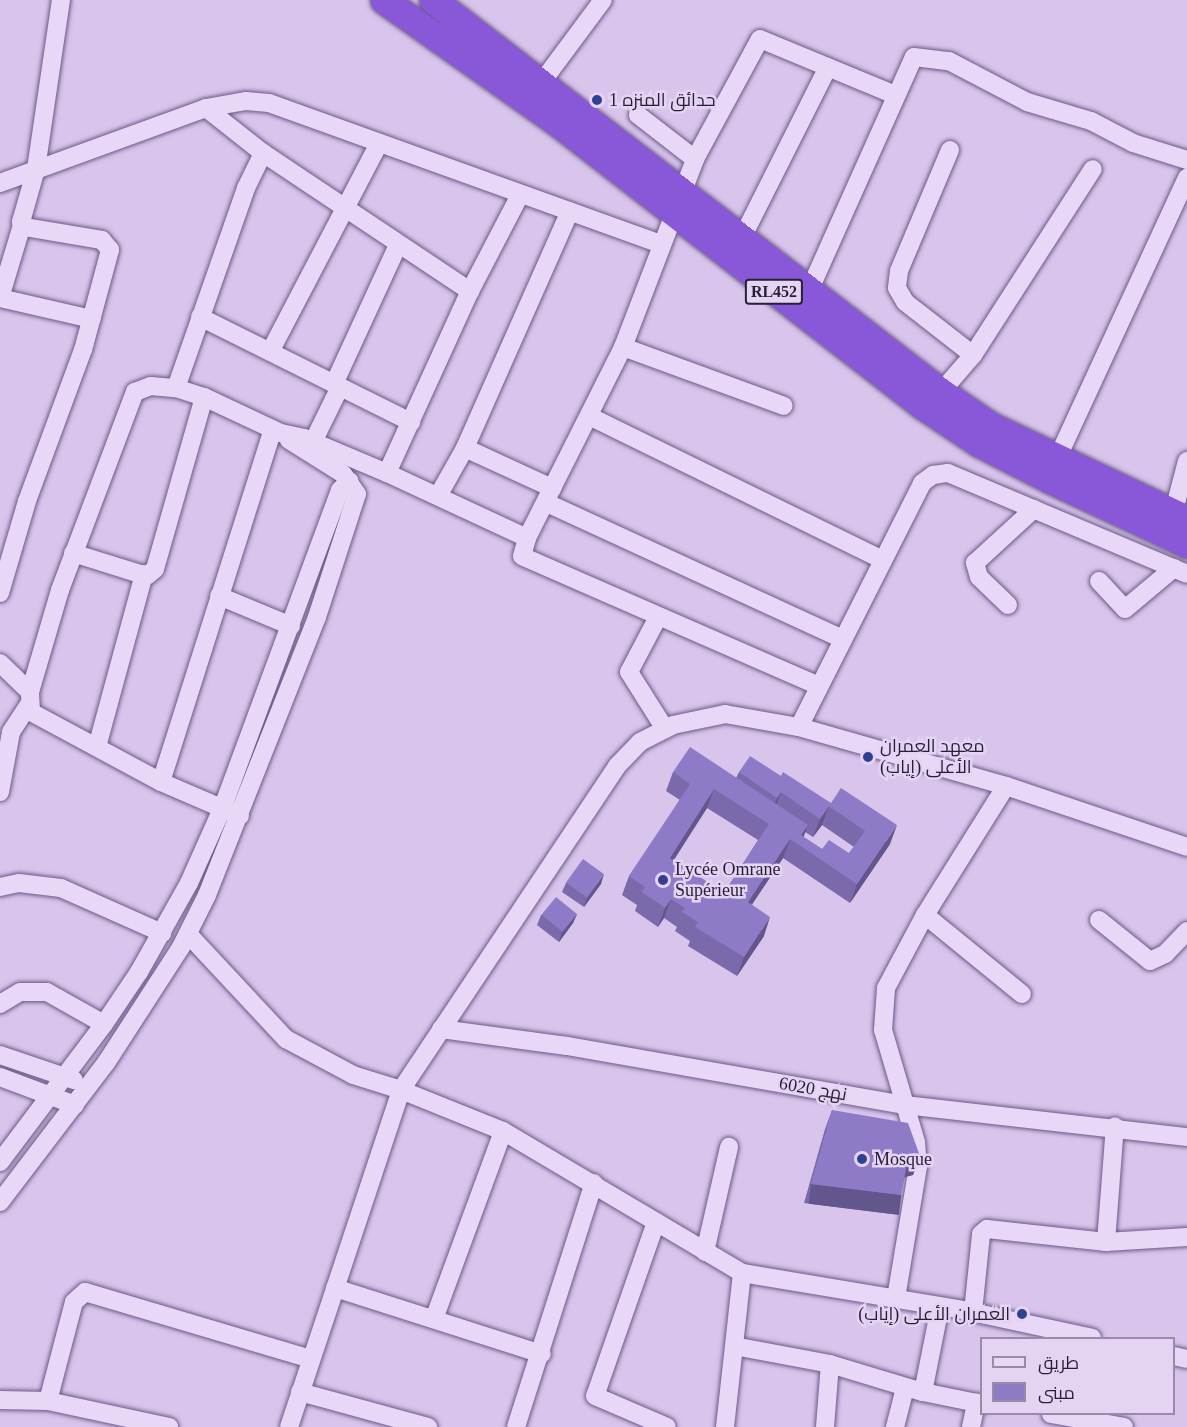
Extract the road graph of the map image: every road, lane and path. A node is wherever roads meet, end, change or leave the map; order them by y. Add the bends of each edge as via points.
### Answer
1 (62, 0) edge
2 (384, 0) edge
3 (433, 0) edge
4 (603, 0) edge
5 (828, 68) junction
6 (542, 82) junction
7 (895, 95) junction
8 (206, 108) junction
9 (638, 115) dead end
10 (379, 143) junction
11 (950, 150) dead end
12 (263, 153) junction
13 (695, 159) junction
14 (1187, 160) edge
15 (1093, 169) dead end
16 (36, 170) junction
17 (1187, 177) edge
18 (0, 183) edge
19 (520, 195) junction
20 (678, 203) junction
21 (344, 209) junction
22 (570, 211) junction
23 (22, 225) junction
24 (742, 238) junction
25 (661, 244) junction
26 (398, 245) junction
27 (810, 289) junction
28 (470, 291) junction
29 (0, 298) edge
30 (200, 317) junction
31 (92, 319) junction
32 (623, 347) junction
33 (271, 350) junction
34 (973, 355) junction
35 (337, 386) junction
36 (176, 388) junction
37 (941, 392) junction
38 (204, 398) junction
39 (784, 406) dead end
40 (591, 417) junction
41 (411, 422) junction
42 (277, 431) junction
43 (313, 442) junction
44 (465, 448) junction
45 (1057, 459) junction
46 (1187, 460) edge
47 (387, 473) junction
48 (350, 481) junction
49 (550, 495) junction
50 (438, 496) junction
51 (1034, 509) junction
52 (1180, 517) edge
53 (527, 538) junction
54 (1187, 544) edge
55 (73, 553) junction
56 (883, 560) junction
57 (1181, 571) edge
58 (144, 574) junction
59 (1099, 580) dead end
60 (0, 593) edge
61 (219, 596) junction
62 (1008, 605) dead end
63 (658, 616) junction
64 (291, 626) junction
65 (843, 639) junction
66 (0, 663) edge
67 (819, 686) junction
68 (29, 698) junction
69 (799, 727) junction
70 (665, 729) junction
71 (97, 747) junction
72 (161, 782) junction
73 (1006, 786) junction
74 (0, 792) edge
75 (222, 809) junction
76 (240, 816) junction
77 (1187, 847) edge
78 (0, 887) edge
79 (926, 915) junction
80 (1099, 920) dead end
81 (1187, 931) edge
82 (162, 933) junction
83 (188, 934) junction
84 (1022, 994) dead end
85 (0, 1004) edge
86 (104, 1024) junction
87 (441, 1029) junction
88 (0, 1055) edge
89 (0, 1077) edge
90 (63, 1077) junction
91 (90, 1085) junction
92 (401, 1090) junction
93 (48, 1095) junction
94 (75, 1105) junction
95 (905, 1105) junction
96 (1115, 1126) junction
97 (503, 1131) junction
98 (1187, 1137) edge
99 (729, 1147) dead end
100 (0, 1162) edge
101 (594, 1183) junction
102 (0, 1202) edge
103 (656, 1222) junction
104 (1187, 1237) edge
105 (1106, 1242) junction
106 (705, 1252) junction
107 (742, 1273) junction
108 (335, 1288) junction
109 (896, 1298) junction
110 (940, 1307) junction
111 (973, 1312) junction
112 (434, 1319) junction
113 (1087, 1337) edge
114 (734, 1346) junction
115 (542, 1354) junction
116 (311, 1359) junction
117 (830, 1364) junction
118 (905, 1388) junction
119 (300, 1392) junction
120 (923, 1392) junction
121 (0, 1400) edge
122 (48, 1401) junction
123 (979, 1404) edge
124 (1058, 1415) edge
125 (169, 1427) edge
126 (290, 1427) edge
127 (428, 1427) edge
128 (516, 1427) edge
129 (667, 1427) edge
130 (725, 1427) edge
131 (825, 1427) edge
132 (895, 1427) edge
133 (971, 1427) edge
134 (1124, 1427) edge

1 - 16 street
2 - 20 highway, RL452
3 - 6 highway, RL452
4 - 6 street
5 - 7 street
5 - 13 street via 760,39
5 - 24 street
6 - 20 highway, RL452
7 - 14 street via 914,57 935,57 1027,102 1091,121 1133,143
7 - 27 street
8 - 10 street via 246,101 269,103
8 - 12 street
8 - 16 street
9 - 13 street
10 - 19 street
10 - 21 street
11 - 34 street via 899,270 897,288 904,302
12 - 21 street
12 - 30 street via 246,188
13 - 20 street
15 - 34 street
16 - 18 street
16 - 23 street
17 - 45 street
19 - 22 street
19 - 28 street
20 - 24 highway, RL452
20 - 25 street
20 - 54 highway, RL452 via 922,405 979,442
21 - 26 street
21 - 33 street
22 - 25 street
22 - 44 street
23 - 29 street
23 - 31 street via 102,240 107,245 110,250
24 - 27 highway, RL452
25 - 32 street
26 - 28 street
26 - 35 street
27 - 37 highway, RL452
28 - 41 street
29 - 31 street
30 - 33 street
30 - 36 street
31 - 60 street via 27,501
32 - 39 street
32 - 40 street
33 - 35 street
34 - 37 street
35 - 41 street
35 - 43 street
36 - 38 street
36 - 55 street via 141,388 129,401
37 - 45 highway, RL452 via 991,426
38 - 42 street
38 - 58 street via 155,568
40 - 49 street
40 - 56 street
41 - 47 street
42 - 43 street
42 - 48 street
42 - 61 street
43 - 47 street
44 - 49 street
44 - 50 street
45 - 52 highway, RL452
46 - 52 street
47 - 50 street
48 - 64 street via 340,490
48 - 76 street via 357,494 347,528
49 - 53 street
49 - 65 street
50 - 53 street
51 - 56 street via 948,473 933,476 922,483
51 - 57 street
51 - 62 street via 975,563 979,577
53 - 63 street via 523,558
55 - 58 street
55 - 68 street
56 - 65 street
57 - 59 street via 1125,609
58 - 71 street
61 - 64 street
61 - 72 street
63 - 67 street
63 - 70 street via 629,672
64 - 75 street
65 - 67 street
66 - 68 street
67 - 69 street
68 - 71 street via 31,712
68 - 74 street via 11,732
69 - 70 street via 725,714
69 - 73 street
70 - 87 street via 640,742 616,766
71 - 72 street
72 - 75 street
73 - 77 street
73 - 79 street
75 - 76 street
75 - 82 street
76 - 83 street
78 - 82 street via 19,883 61,888
79 - 84 street
79 - 95 street via 886,988 883,1030
80 - 81 street via 1150,961 1165,954
82 - 86 street
83 - 91 street
83 - 92 street via 286,1039 353,1075
85 - 86 street via 20,992 47,992
86 - 90 street
87 - 92 street
87 - 95 street, نهج 6020 via 567,1046
88 - 90 street
89 - 93 street
90 - 91 street
90 - 93 street
91 - 94 street
92 - 97 street
92 - 108 street
93 - 94 street
93 - 100 street
94 - 102 street
95 - 96 street, نهج 6020
95 - 109 street via 916,1142 918,1179
96 - 98 street, نهج 6020
96 - 105 street
97 - 101 street
97 - 112 street
99 - 106 street
101 - 103 street
101 - 115 street
103 - 106 street
103 - 129 street via 595,1396
104 - 105 street
105 - 111 street via 983,1231
106 - 107 street
107 - 109 street
107 - 114 street
108 - 112 street
108 - 116 street
109 - 110 street
110 - 111 street
110 - 120 street
111 - 113 street
112 - 115 street
114 - 117 street
114 - 130 street
115 - 128 street
116 - 119 street
116 - 122 street via 85,1292 74,1302
117 - 118 street
117 - 131 street
118 - 120 street
118 - 132 street
119 - 126 street
119 - 127 street
120 - 123 street
121 - 122 street
122 - 125 street
123 - 133 street
124 - 134 street

